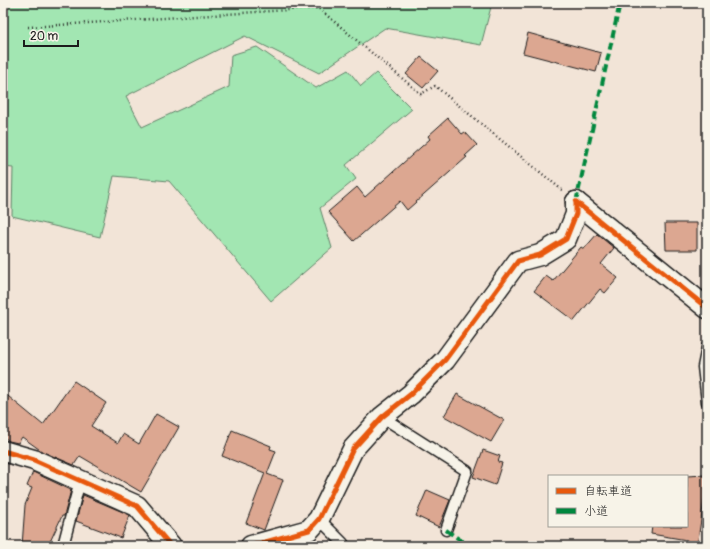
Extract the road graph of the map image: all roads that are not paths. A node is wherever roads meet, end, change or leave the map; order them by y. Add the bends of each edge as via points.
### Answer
1 (707, 308) edge
2 (707, 347) edge
3 (707, 402) edge
4 (382, 417) junction
5 (3, 451) edge
6 (80, 481) junction
7 (319, 519) junction
8 (446, 530) dead end
9 (61, 546) edge
10 (171, 546) edge
11 (251, 546) edge
12 (343, 546) edge

1 - 4 street via 576,202 576,214 566,239 540,255 518,261 445,360 412,394
2 - 3 lane via 703,367
4 - 7 street via 353,449
4 - 8 lane via 467,471
5 - 6 street via 34,460
6 - 9 lane
6 - 10 street via 137,506
7 - 11 street via 309,530
7 - 12 lane

